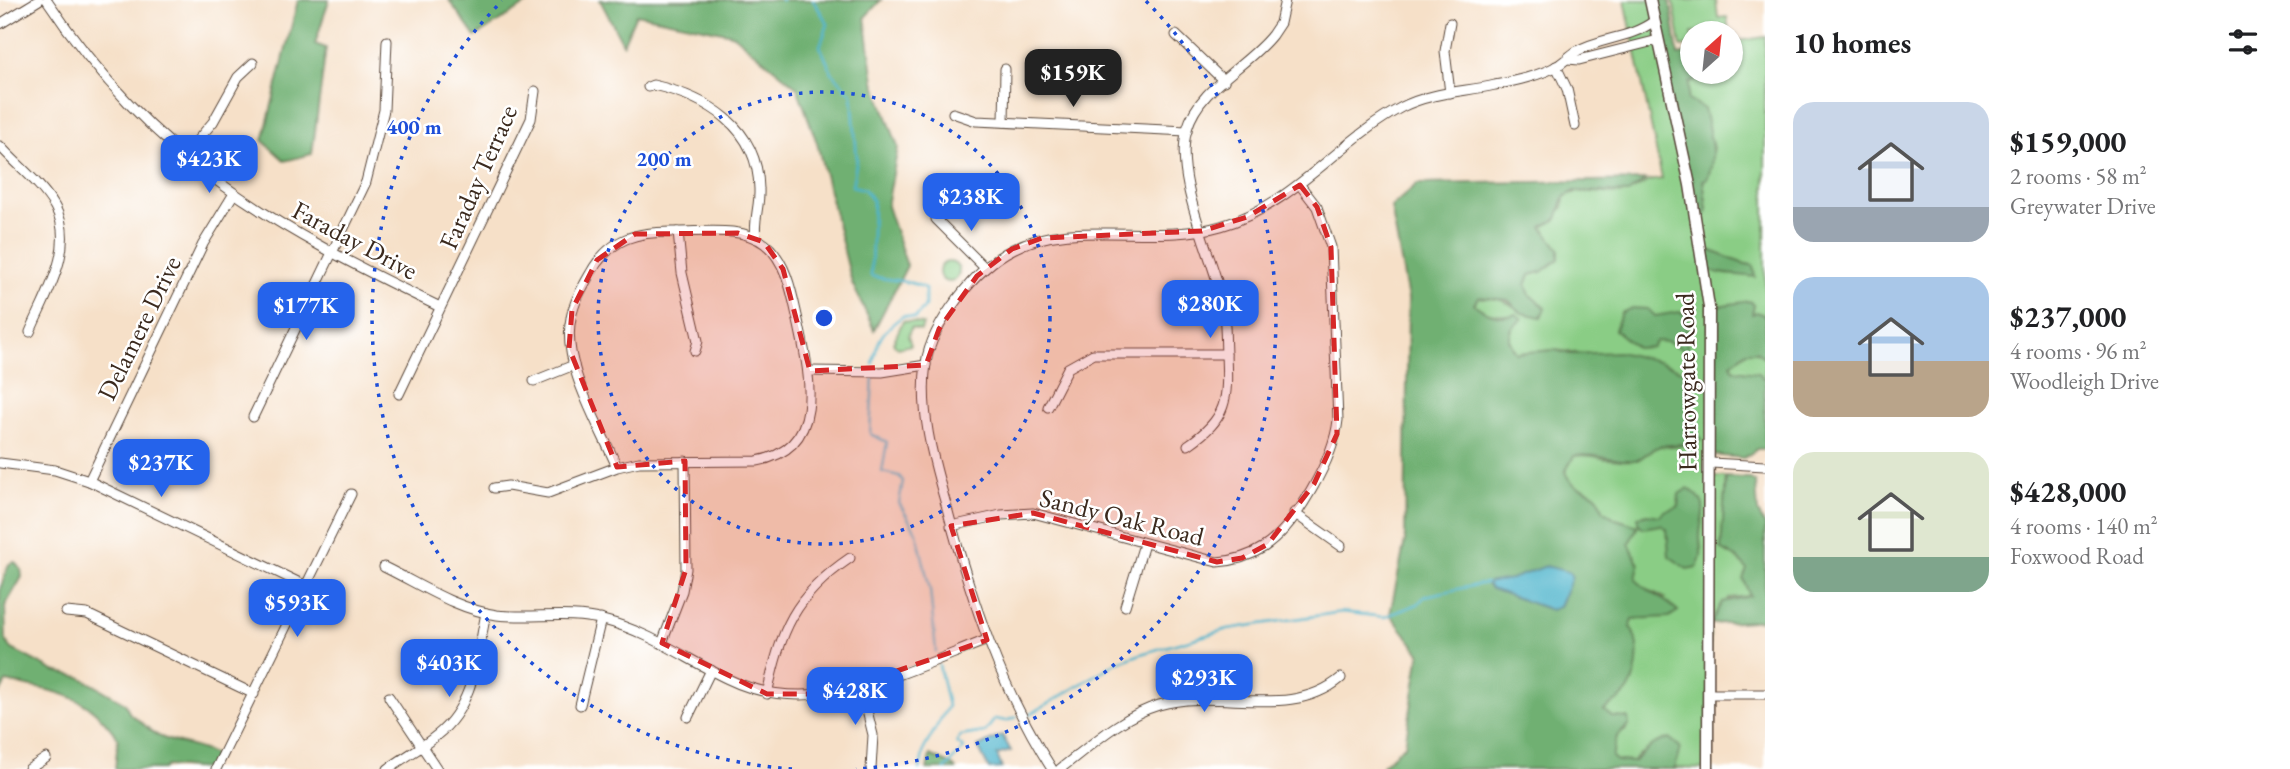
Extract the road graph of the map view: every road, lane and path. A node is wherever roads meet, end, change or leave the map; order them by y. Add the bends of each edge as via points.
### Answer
1 (38, 0) edge
2 (47, 0) edge
3 (1284, 0) edge
4 (1650, 0) edge
5 (1654, 22) junction
6 (1450, 23) dead end
7 (0, 24) edge
8 (1176, 35) dead end
9 (1658, 40) junction
10 (387, 41) dead end
11 (1568, 59) junction
12 (253, 63) dead end
13 (1556, 66) junction
14 (1005, 69) dead end
15 (1224, 81) junction
16 (648, 87) dead end
17 (535, 90) dead end
18 (1450, 93) junction
19 (953, 113) dead end
20 (1004, 121) junction
21 (1575, 126) dead end
22 (1187, 131) junction
23 (1, 150) edge
24 (184, 156) junction
25 (1300, 185) junction
26 (233, 195) junction
27 (936, 219) dead end
28 (1202, 231) junction
29 (677, 232) junction
30 (756, 238) junction
31 (332, 255) junction
32 (985, 268) junction
33 (440, 307) junction
34 (30, 332) dead end
35 (695, 351) dead end
36 (1226, 354) junction
37 (574, 365) junction
38 (926, 365) junction
39 (809, 371) junction
40 (534, 381) dead end
41 (399, 394) dead end
42 (1048, 407) dead end
43 (253, 417) dead end
44 (1188, 445) dead end
45 (685, 461) junction
46 (0, 463) edge
47 (1711, 463) junction
48 (1765, 466) edge
49 (617, 467) junction
50 (89, 481) junction
51 (494, 488) dead end
52 (351, 494) dead end
53 (1294, 513) junction
54 (951, 526) junction
55 (1144, 544) junction
56 (1341, 546) dead end
57 (850, 558) dead end
58 (384, 567) dead end
59 (306, 586) junction
60 (1125, 606) dead end
61 (66, 612) dead end
62 (486, 613) junction
63 (601, 619) junction
64 (987, 640) junction
65 (662, 643) junction
66 (711, 670) junction
67 (1341, 678) dead end
68 (861, 685) junction
69 (254, 694) junction
70 (767, 694) junction
71 (1709, 694) junction
72 (1765, 694) edge
73 (389, 697) dead end
74 (580, 705) dead end
75 (688, 717) dead end
76 (421, 746) junction
77 (46, 758) dead end
78 (29, 769) edge
79 (216, 769) edge
80 (388, 769) edge
81 (437, 769) edge
82 (871, 769) edge
83 (1052, 769) edge
84 (1060, 769) edge
85 (1708, 769) edge

1 - 7 street
2 - 24 street, Faraday Drive via 122,98
3 - 15 street via 1280,23 1272,35
4 - 5 main road, Harrowgate Road
5 - 9 main road, Harrowgate Road
5 - 11 street via 1635,34 1595,44
6 - 18 street via 1445,51
8 - 15 street
9 - 11 street
9 - 47 main road, Harrowgate Road via 1706,278
10 - 31 street via 384,110 372,164
11 - 13 street
12 - 24 street via 238,77 213,122
13 - 18 street via 1500,84
13 - 21 street via 1567,89
14 - 20 street
15 - 22 street via 1197,107
16 - 30 street via 692,96 738,129 758,173
17 - 33 street, Faraday Terrace via 531,119
18 - 25 street via 1412,102 1385,117
19 - 20 street via 967,120
20 - 22 street
22 - 28 street via 1186,172
23 - 34 street via 56,208 63,235 60,260
24 - 26 street, Faraday Drive
25 - 28 street via 1247,217
25 - 53 street, Sandy Oak Road via 1317,207 1331,247 1338,420 1331,454
26 - 31 street, Faraday Drive
26 - 50 street, Delamere Drive via 203,244
27 - 32 street
28 - 32 street via 1042,238 1012,249
28 - 36 street via 1222,298
29 - 30 street via 738,233
29 - 35 street via 698,341
29 - 37 street via 635,234 617,242 597,260 570,320
30 - 39 street via 770,248 783,269
31 - 33 street, Faraday Drive
31 - 43 street
32 - 38 street via 939,329
33 - 41 street, Faraday Terrace
36 - 42 street via 1093,354 1068,368
36 - 44 street via 1221,415 1211,429
37 - 40 street
37 - 49 street
38 - 39 street via 882,372
38 - 54 street via 927,426
39 - 45 street via 807,417 788,449 757,461
45 - 49 street
45 - 65 street via 686,569
46 - 50 street via 55,470
47 - 48 street
47 - 71 main road, Harrowgate Road
49 - 51 street via 548,493
50 - 59 street
52 - 59 street
53 - 55 street, Sandy Oak Road via 1268,544 1227,561 1205,561
53 - 56 street
54 - 55 street, Sandy Oak Road via 1033,513
54 - 64 street
55 - 60 street
57 - 70 street via 816,583 797,606 781,636
58 - 62 street
59 - 69 street
61 - 69 street via 87,614
62 - 63 street
62 - 76 street via 471,682 460,709 443,730
63 - 65 street
63 - 74 street
64 - 68 street
64 - 83 street
65 - 66 street
66 - 70 street
66 - 75 street
67 - 84 street via 1326,690 1301,699 1195,699 1159,705 1136,715
68 - 70 street via 813,696
68 - 82 street via 873,735
69 - 79 street
71 - 72 street
71 - 85 main road, Harrowgate Road
73 - 76 street
76 - 80 street
76 - 81 street
77 - 78 street

